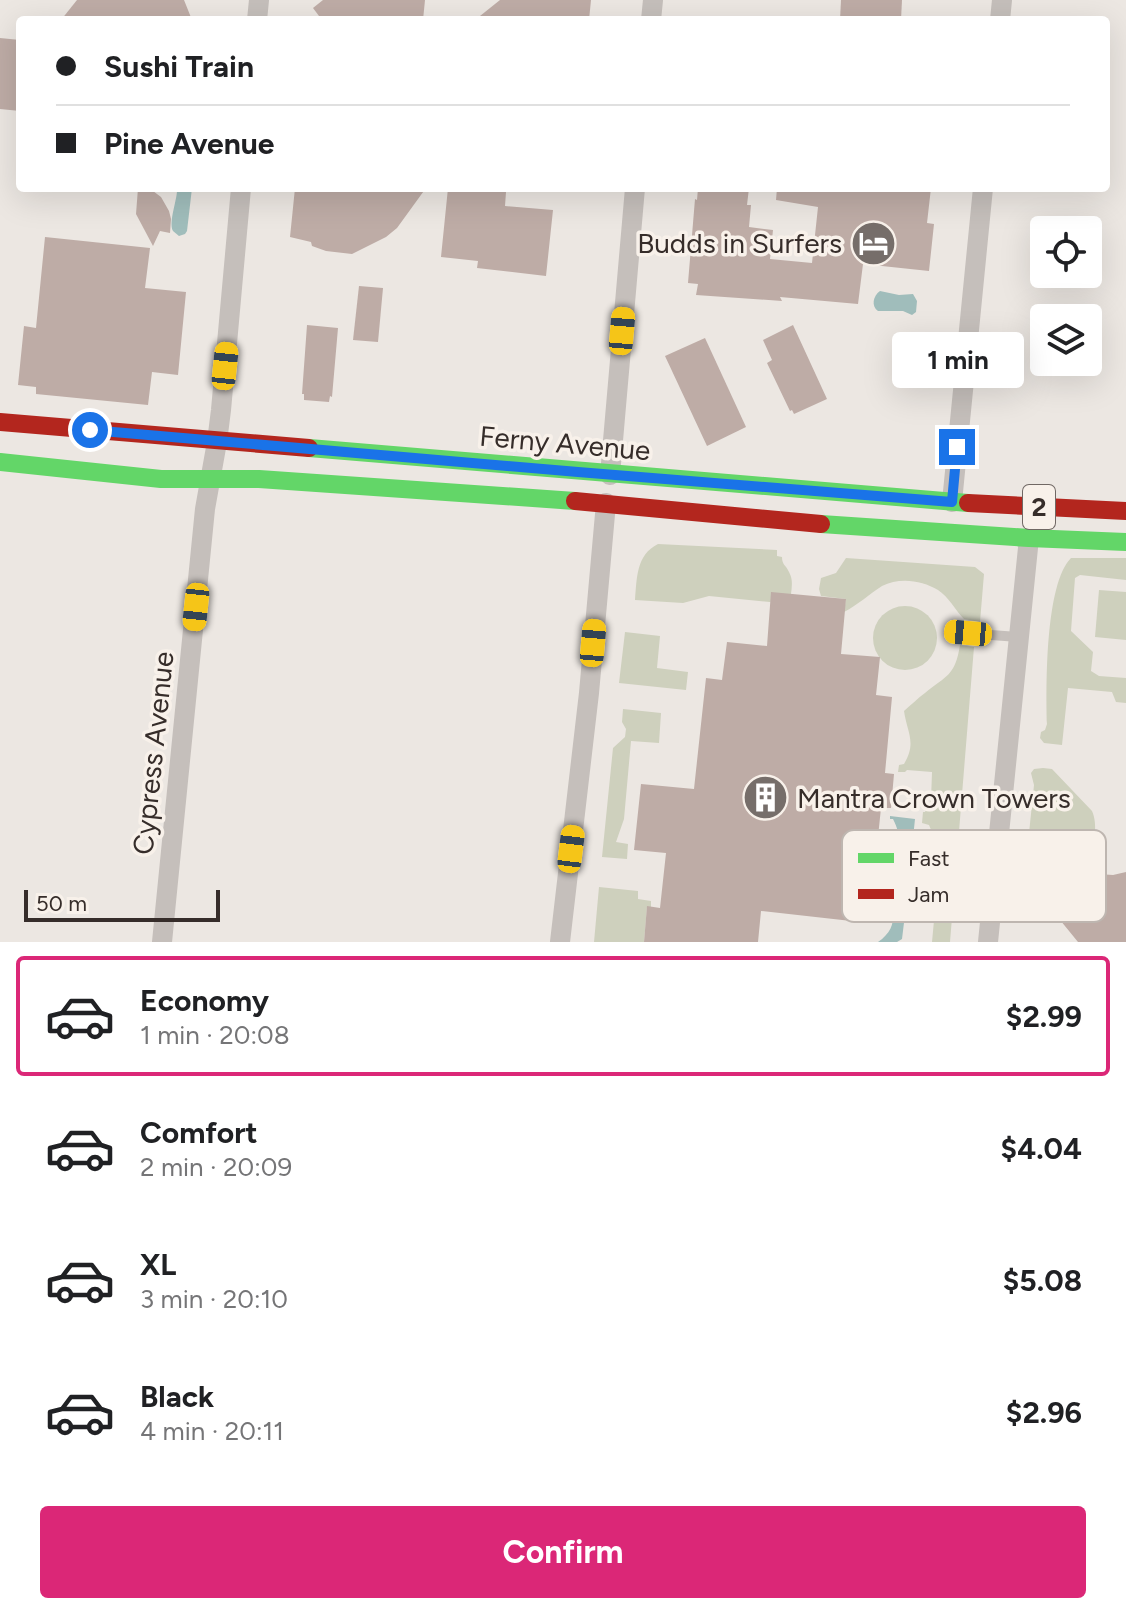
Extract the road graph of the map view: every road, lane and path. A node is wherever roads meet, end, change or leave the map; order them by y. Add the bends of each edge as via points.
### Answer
1 (241, 192) edge
2 (635, 192) edge
3 (983, 192) edge
4 (0, 422) edge
5 (217, 442) junction
6 (0, 462) edge
7 (610, 475) junction
8 (211, 480) junction
9 (952, 502) junction
10 (606, 503) junction
11 (1126, 511) edge
12 (1029, 538) junction
13 (1126, 542) edge
14 (951, 632) dead end
15 (1019, 637) junction
16 (999, 830) edge
17 (990, 922) edge
18 (162, 942) edge
19 (560, 942) edge
20 (988, 942) edge

1 - 5 street, Cypress Avenue
2 - 7 street
3 - 9 street
4 - 5 highway, Ferny Avenue / 2
5 - 7 highway, Ferny Avenue / 2
5 - 8 street, Cypress Avenue
6 - 8 highway, Ferny Avenue / 2
7 - 9 highway, Ferny Avenue / 2
8 - 10 highway, Ferny Avenue / 2
8 - 18 street, Cypress Avenue
9 - 11 highway, Ferny Avenue / 2
10 - 12 highway, Ferny Avenue / 2
10 - 19 street
12 - 13 highway, Ferny Avenue / 2
12 - 15 street
14 - 15 lane
15 - 16 street
17 - 20 street

